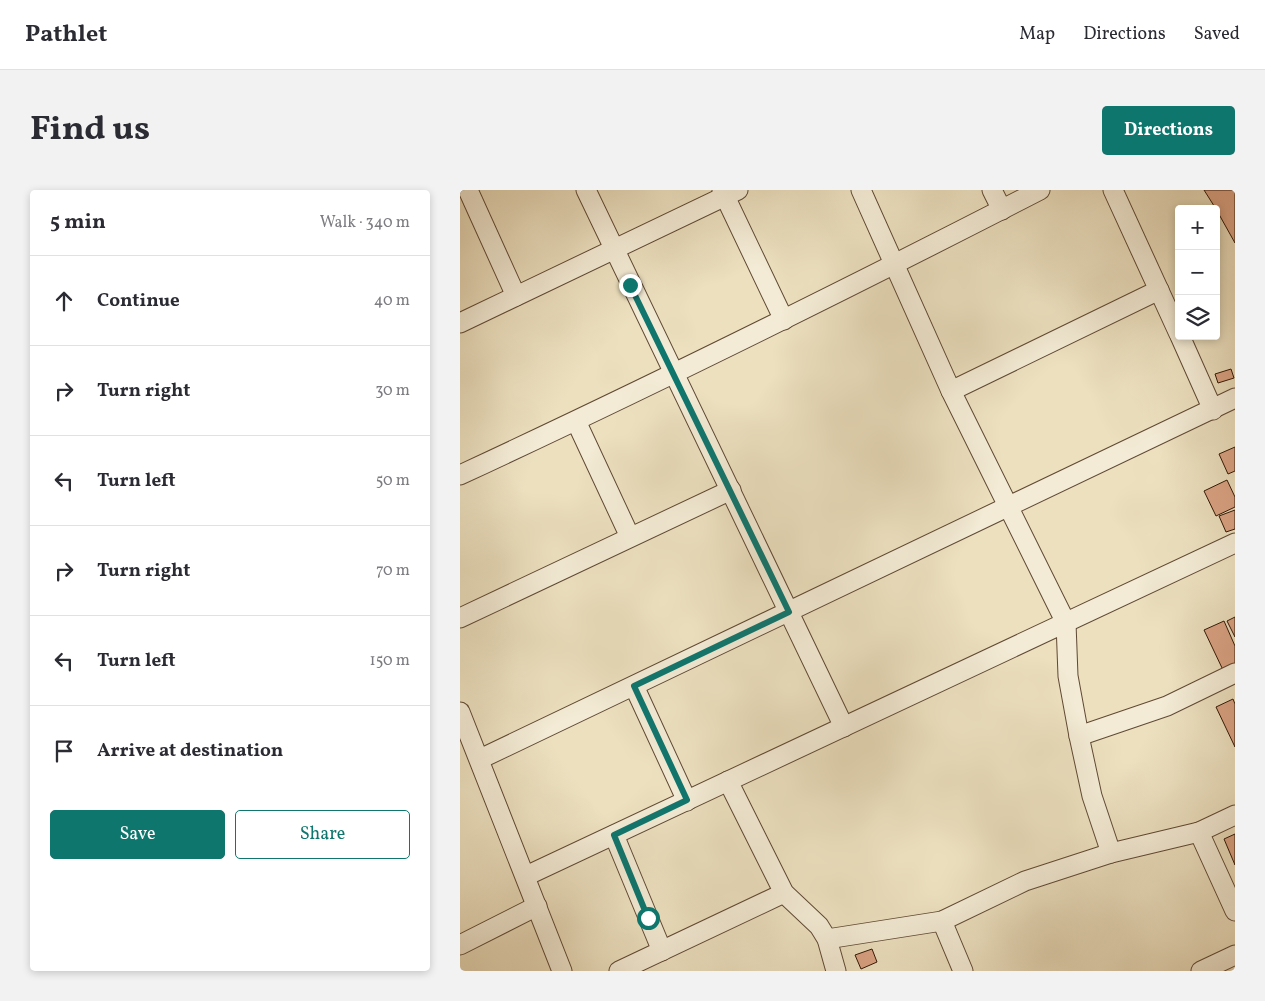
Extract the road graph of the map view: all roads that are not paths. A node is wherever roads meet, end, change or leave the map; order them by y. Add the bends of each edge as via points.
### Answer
1 (468, 190) edge
2 (586, 190) edge
3 (861, 190) edge
4 (992, 190) edge
5 (1040, 190) edge
6 (1113, 190) edge
7 (728, 192) edge
8 (1002, 210) junction
9 (613, 250) junction
10 (894, 266) junction
11 (1159, 290) junction
12 (516, 296) junction
13 (784, 320) junction
14 (460, 323) edge
15 (1175, 326) edge
16 (1181, 340) edge
17 (674, 375) junction
18 (951, 391) junction
19 (1235, 398) edge
20 (1213, 410) junction
21 (576, 421) junction
22 (460, 475) edge
23 (732, 490) junction
24 (1007, 508) junction
25 (630, 537) junction
26 (1235, 543) edge
27 (789, 612) junction
28 (460, 618) edge
29 (1066, 623) junction
30 (1235, 673) edge
31 (634, 686) junction
32 (460, 712) edge
33 (844, 727) junction
34 (1079, 736) junction
35 (480, 759) junction
36 (728, 782) junction
37 (687, 800) junction
38 (1235, 815) edge
39 (1199, 832) junction
40 (614, 835) junction
41 (1111, 853) junction
42 (526, 876) junction
43 (784, 893) junction
44 (537, 906) junction
45 (1235, 911) edge
46 (942, 921) junction
47 (827, 939) junction
48 (460, 946) edge
49 (662, 951) junction
50 (1235, 955) edge
51 (562, 971) edge
52 (619, 971) edge
53 (836, 971) edge
54 (963, 971) edge
55 (1201, 971) edge

1 - 12 street
2 - 9 street
3 - 10 street
4 - 8 street
5 - 8 street
6 - 11 street
7 - 9 street
7 - 13 street
8 - 10 street
9 - 12 street
9 - 17 street
10 - 13 street
10 - 18 street
11 - 15 street
11 - 18 street
12 - 14 street
13 - 17 street
16 - 20 street
17 - 21 street
17 - 23 street
18 - 24 street
19 - 20 street
20 - 24 street
21 - 22 street
21 - 25 street
23 - 25 street
23 - 27 street
24 - 27 street
24 - 29 street
25 - 28 street
26 - 29 street
27 - 31 street
27 - 33 street
29 - 33 street
29 - 34 street via 1067,667
30 - 34 street via 1167,706
31 - 35 street
31 - 37 street
32 - 35 street
33 - 36 street
34 - 41 street via 1092,796
35 - 42 street
36 - 37 street
36 - 43 street
37 - 40 street
38 - 39 street
39 - 41 street
39 - 45 street
40 - 42 street
40 - 49 street
41 - 46 street via 1026,882
42 - 44 street
43 - 47 street via 819,926
43 - 49 street
44 - 48 street
44 - 51 street
46 - 47 street
46 - 54 street
47 - 53 street
49 - 52 street
50 - 55 street

